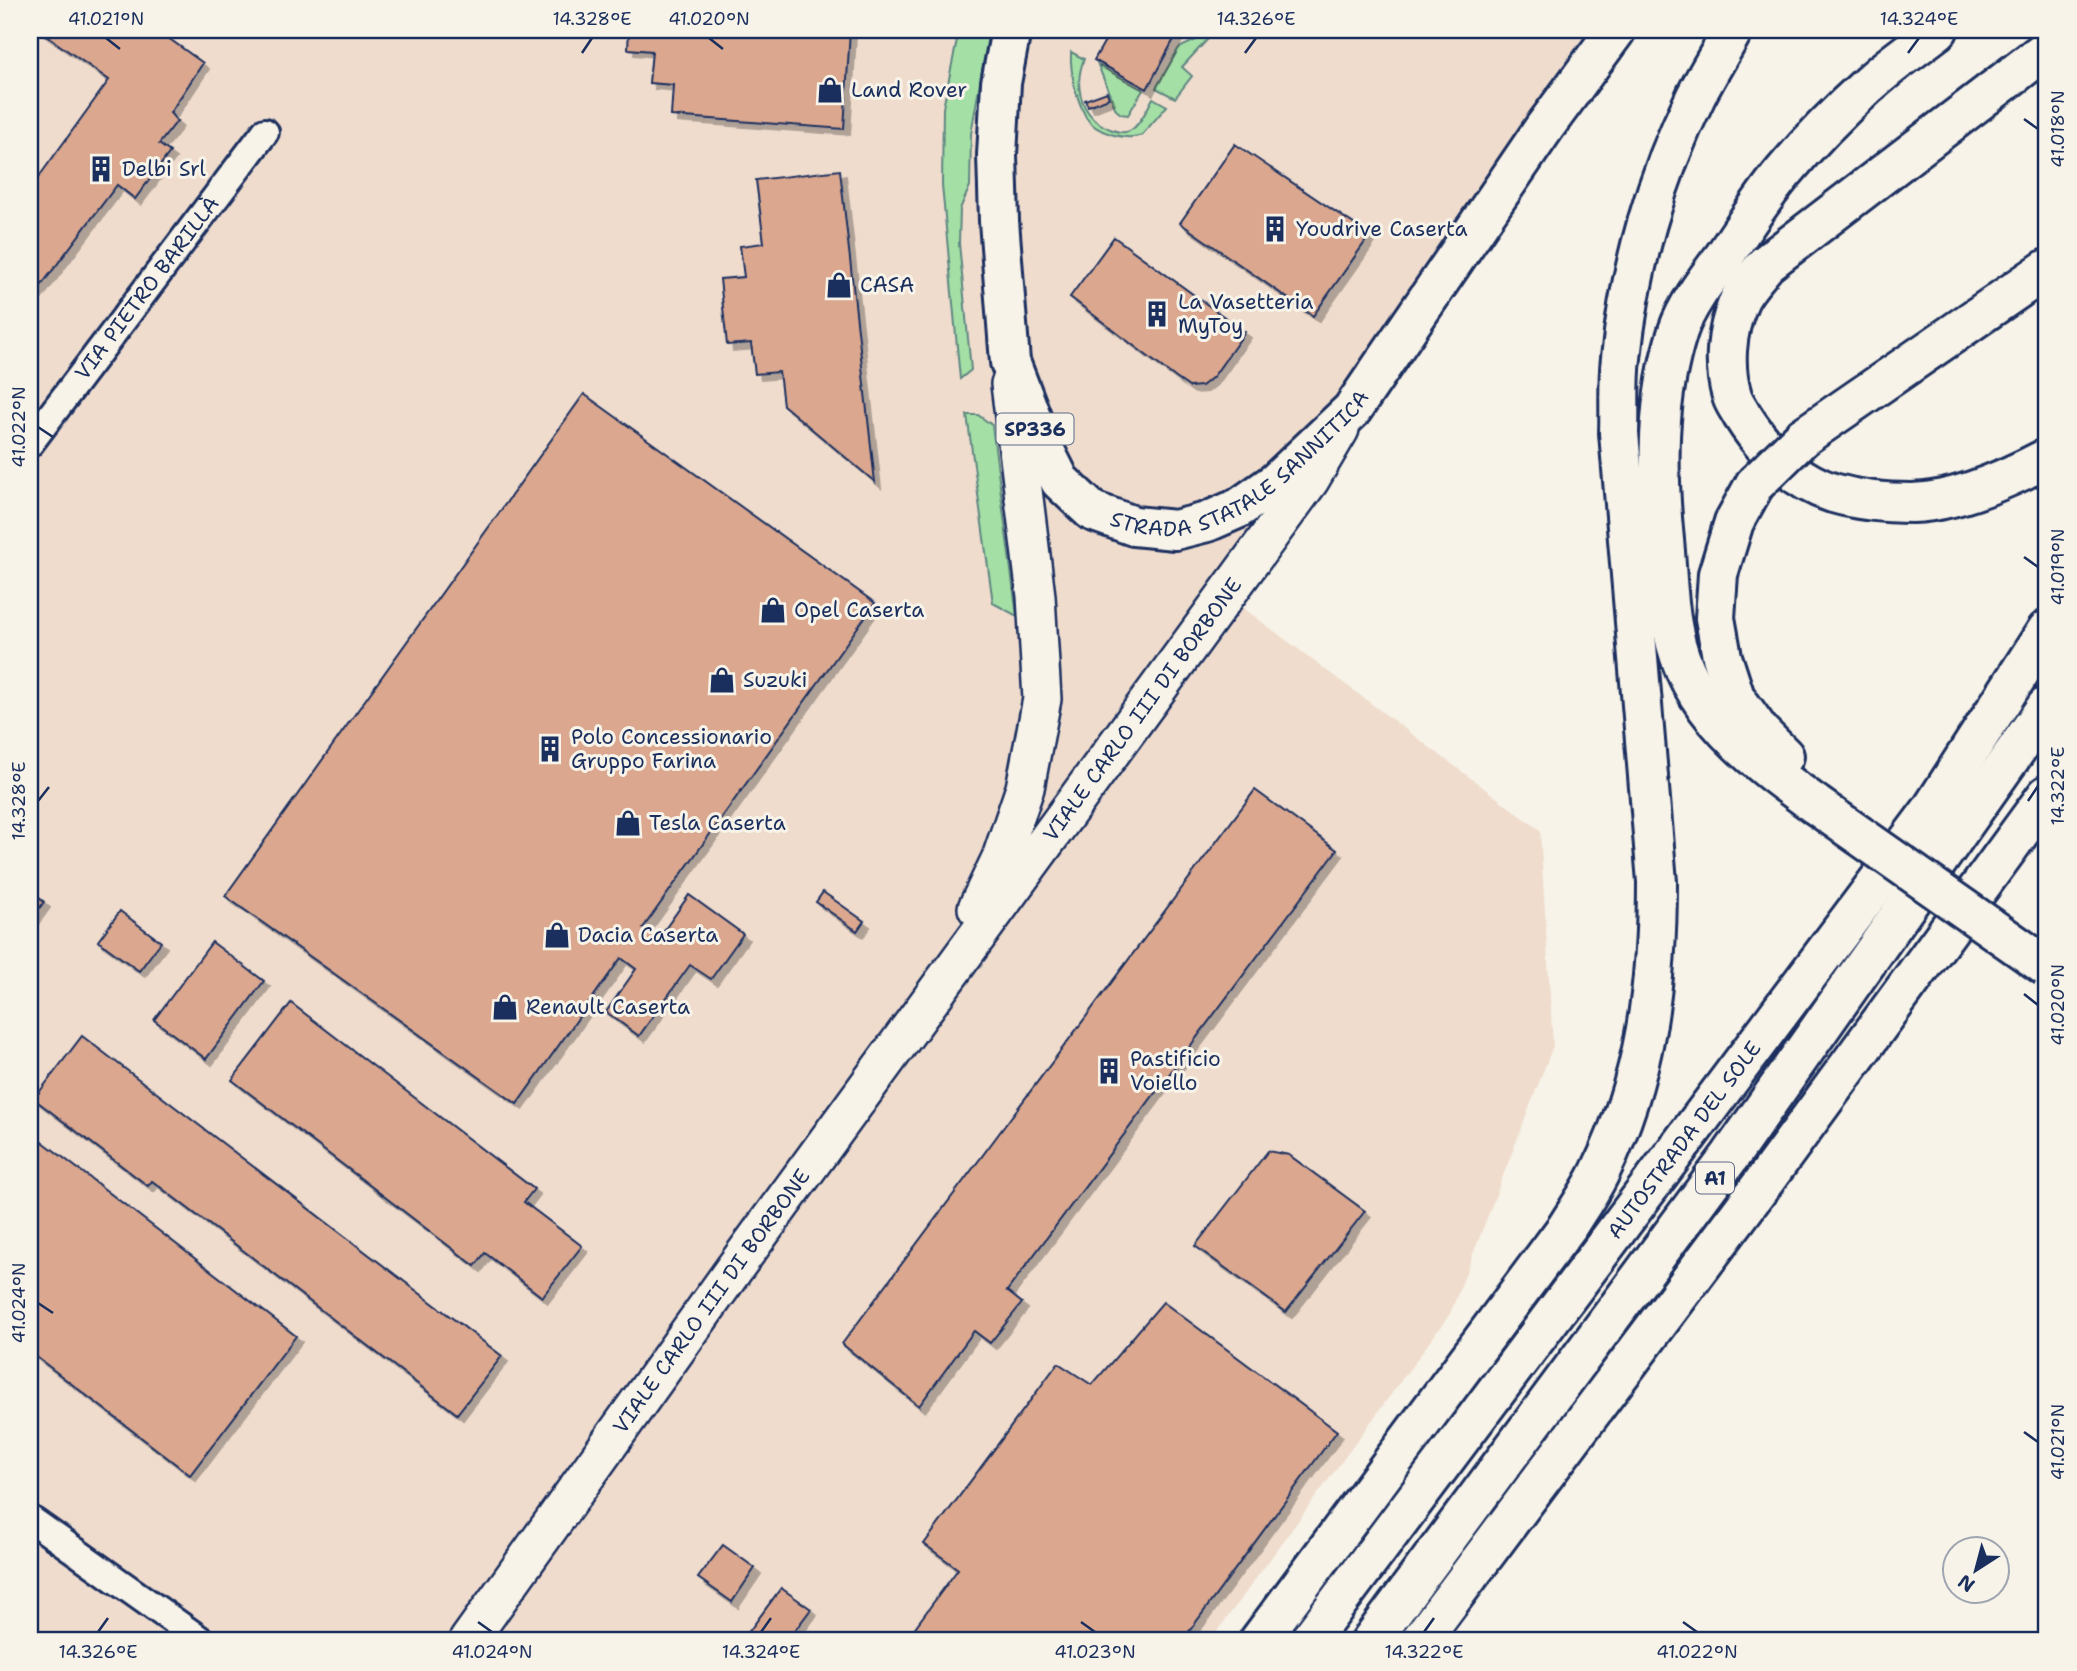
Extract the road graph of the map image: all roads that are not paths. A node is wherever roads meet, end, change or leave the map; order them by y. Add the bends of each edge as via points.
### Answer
1 (1011, 30) edge
2 (1616, 30) edge
3 (1733, 30) edge
4 (1938, 30) edge
5 (2047, 49) edge
6 (265, 132) dead end
7 (2047, 269) edge
8 (1010, 362) junction
9 (1352, 410) junction
10 (30, 443) edge
11 (2047, 458) edge
12 (2047, 630) edge
13 (2047, 706) edge
14 (2047, 795) edge
15 (1822, 797) junction
16 (2047, 946) edge
17 (2047, 967) edge
18 (926, 1005) junction
19 (30, 1519) edge
20 (499, 1597) junction
21 (202, 1641) edge
22 (459, 1641) edge
23 (468, 1641) edge
24 (1259, 1641) edge
25 (1309, 1641) edge
26 (1371, 1641) edge
27 (1420, 1641) edge

1 - 8 main road, STRADA STATALE SANNITICA / SP336 via 1001,83 997,155
2 - 9 main road, STRADA STATALE SANNITICA / SP336
3 - 24 main road via 1696,96 1648,218 1620,359 1619,433 1657,882 1656,958 1642,1054 1600,1174 1567,1227
4 - 15 main road via 1869,84 1783,173 1679,327 1660,407 1662,520 1673,630 1682,664 1722,728 1765,768
5 - 11 main road via 1766,264 1738,300 1726,367 1732,398 1758,441 1792,473 1832,492 1914,503 1970,492
6 - 10 street, VIA PIETRO BARILLÀ
7 - 15 main road, bridge via 1803,437 1755,484 1734,522 1718,574 1715,618 1722,657 1735,697 1760,732
8 - 9 main road, STRADA STATALE SANNITICA / SP336 via 1060,481 1092,511 1134,526 1175,530 1239,508 1276,482
8 - 18 main road, VIALE CARLO III DI BORBONE / SP336 via 1036,596 1042,699 1026,788 1001,858
9 - 18 main road, VIALE CARLO III DI BORBONE / SP336 via 1310,480
12 - 25 main road, AUTOSTRADA DEL SOLE / A1 via 1930,812
13 - 26 main road, AUTOSTRADA DEL SOLE / A1 via 1731,1155
14 - 27 main road
15 - 16 main road
15 - 17 main road, bridge
18 - 20 main road, VIALE CARLO III DI BORBONE / SP336
19 - 21 street
20 - 22 main road, VIALE CARLO III DI BORBONE / SP336
20 - 23 main road, VIALE CARLO III DI BORBONE / SP336

